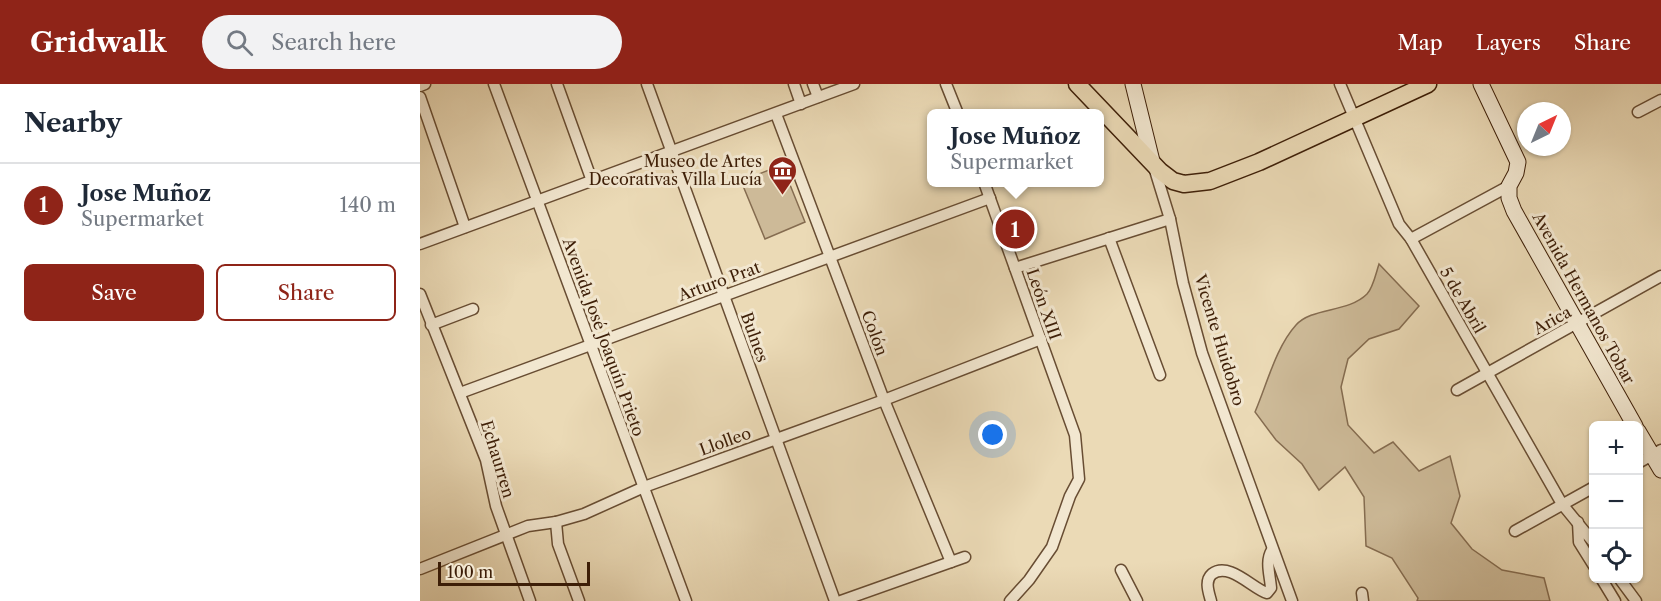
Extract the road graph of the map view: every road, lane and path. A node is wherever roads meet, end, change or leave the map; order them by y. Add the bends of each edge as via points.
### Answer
1 (425, 84) edge
2 (494, 84) edge
3 (557, 84) edge
4 (647, 84) edge
5 (794, 84) edge
6 (813, 84) edge
7 (854, 84) edge
8 (946, 84) edge
9 (1077, 84) edge
10 (1133, 84) edge
11 (1340, 84) edge
12 (1428, 84) edge
13 (1481, 84) edge
14 (420, 86) edge
15 (420, 97) edge
16 (818, 97) junction
17 (1661, 100) edge
18 (801, 104) junction
19 (956, 109) edge
20 (1101, 109) edge
21 (1104, 112) edge
22 (1638, 112) dead end
23 (776, 114) junction
24 (1354, 118) junction
25 (671, 152) junction
26 (1152, 161) junction
27 (592, 181) junction
28 (1509, 186) junction
29 (986, 187) edge
30 (990, 198) junction
31 (537, 201) junction
32 (1170, 219) junction
33 (465, 227) junction
34 (1109, 238) junction
35 (1411, 239) junction
36 (420, 244) edge
37 (830, 256) junction
38 (1016, 268) junction
39 (1661, 276) edge
40 (420, 294) edge
41 (723, 295) junction
42 (473, 309) dead end
43 (1577, 323) junction
44 (431, 325) junction
45 (1041, 339) junction
46 (591, 344) junction
47 (1487, 373) junction
48 (1160, 375) dead end
49 (1457, 390) dead end
50 (460, 393) junction
51 (884, 400) junction
52 (1632, 421) edge
53 (776, 439) junction
54 (1643, 441) edge
55 (1650, 456) edge
56 (1661, 470) edge
57 (644, 487) junction
58 (1589, 489) edge
59 (1562, 504) junction
60 (556, 522) junction
61 (1578, 522) junction
62 (1515, 531) dead end
63 (506, 535) junction
64 (1589, 537) edge
65 (1272, 550) junction
66 (965, 557) dead end
67 (1589, 559) edge
68 (951, 562) junction
69 (420, 569) edge
70 (1121, 570) dead end
71 (1604, 583) edge
72 (1623, 583) edge
73 (530, 601) edge
74 (579, 601) edge
75 (686, 601) edge
76 (835, 601) edge
77 (841, 601) edge
78 (1010, 601) edge
79 (1137, 601) edge
80 (1211, 601) edge
81 (1292, 601) edge
82 (1615, 601) edge
83 (1636, 601) edge

1 - 14 street
2 - 31 street, Avenida José Joaquín Prieto
3 - 27 street
4 - 25 street, Bulnes
5 - 18 street
6 - 16 street
7 - 16 street
8 - 19 street
9 - 20 main road
10 - 26 street, Vicente Huidobro
11 - 24 street, 5 de Abril
12 - 24 main road
13 - 28 street via 1518,162
15 - 33 street
16 - 18 street
17 - 22 street
18 - 23 street
21 - 26 main road
23 - 25 street
23 - 37 street, Colón
24 - 26 main road via 1210,181 1179,183 1166,177
24 - 35 street, 5 de Abril via 1399,224
25 - 27 street
25 - 41 street, Bulnes
26 - 32 street, Vicente Huidobro
27 - 31 street
28 - 35 street
28 - 43 street, Avenida Hermanos Tobar via 1514,211
29 - 30 street, León XIII
30 - 37 street, Arturo Prat
30 - 38 street, León XIII
31 - 33 street
31 - 46 street, Avenida José Joaquín Prieto
32 - 34 street
32 - 65 street, Vicente Huidobro via 1202,353
33 - 36 street
34 - 38 street
34 - 48 street
35 - 47 street, 5 de Abril
37 - 41 street, Arturo Prat
37 - 51 street, Colón
38 - 45 street, León XIII
39 - 43 street, Arica
40 - 44 street, Echaurren
41 - 46 street, Arturo Prat
41 - 53 street, Bulnes
42 - 44 street
43 - 47 street, Arica
43 - 52 street, Avenida Hermanos Tobar
44 - 50 street, Echaurren
45 - 51 street, Llolleo
45 - 78 street, León XIII via 1075,435 1079,479 1052,547
46 - 50 street, Arturo Prat
46 - 57 street, Avenida José Joaquín Prieto
47 - 49 street, Arica
47 - 59 street, 5 de Abril
50 - 63 street, Echaurren via 486,460
51 - 53 street, Llolleo
51 - 68 street, Colón
53 - 57 street, Llolleo
53 - 76 street, Bulnes
54 - 55 street
55 - 56 street
57 - 60 street, Llolleo
57 - 75 street, Avenida José Joaquín Prieto
58 - 59 street
59 - 61 street, 5 de Abril
59 - 62 street
60 - 63 street, Llolleo via 528,526
60 - 74 street via 558,544
61 - 64 street, 5 de Abril
61 - 67 street, 5 de Abril via 1579,542
63 - 69 street, Llolleo
63 - 73 street, Echaurren
65 - 80 street via 1268,562 1271,588 1267,592 1222,571 1209,577
65 - 81 street, Vicente Huidobro
66 - 68 street
68 - 77 street
70 - 79 street
71 - 82 street
72 - 83 street

